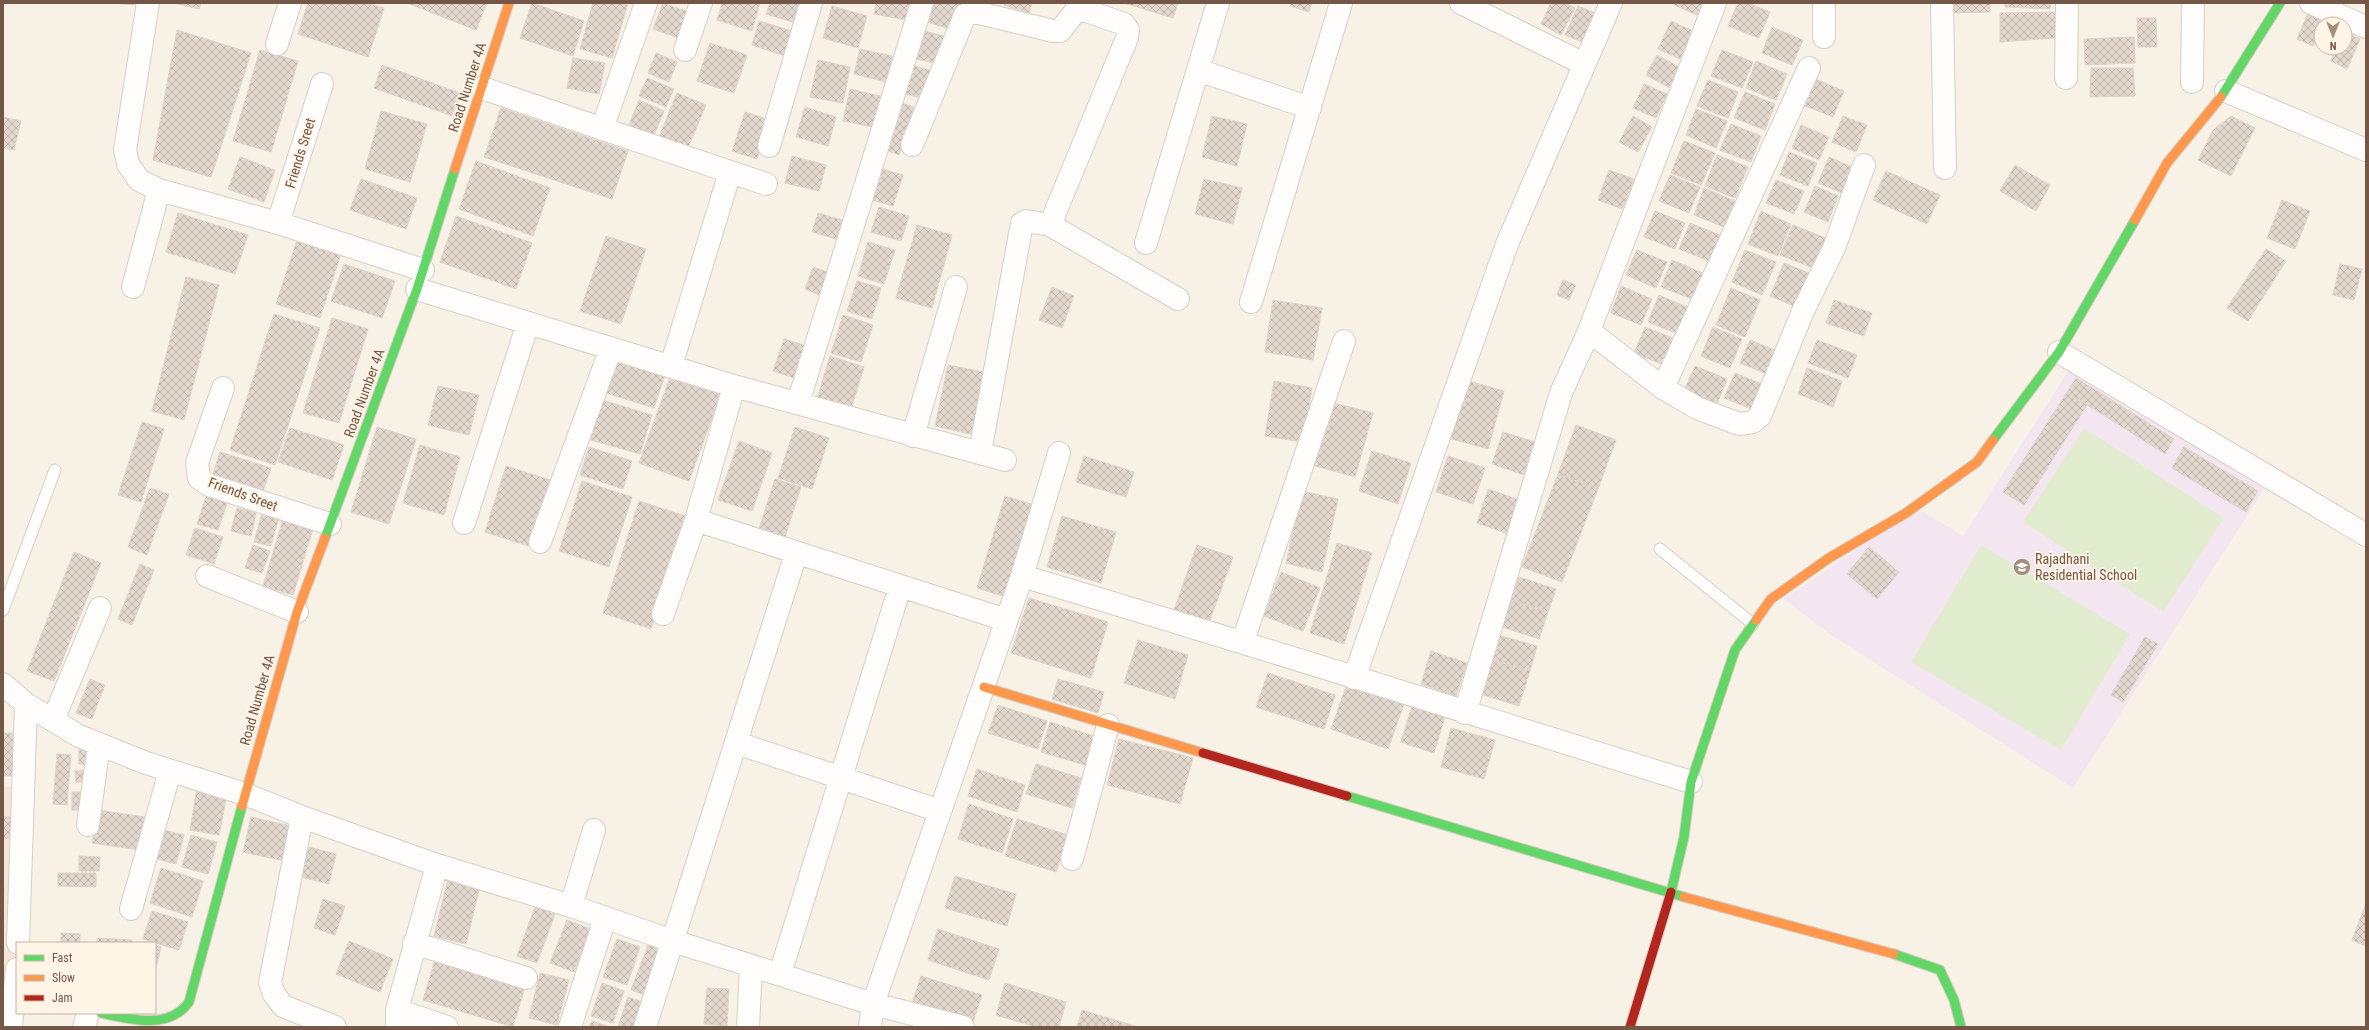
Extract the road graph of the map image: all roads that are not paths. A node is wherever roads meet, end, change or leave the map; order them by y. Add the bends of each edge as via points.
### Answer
1 (148, 3) edge
2 (290, 3) edge
3 (509, 3) edge
4 (646, 3) edge
5 (701, 3) edge
6 (811, 3) edge
7 (922, 3) edge
8 (1218, 3) edge
9 (1341, 3) edge
10 (1461, 3) edge
11 (1611, 3) edge
12 (1715, 3) edge
13 (1824, 3) edge
14 (1942, 3) edge
15 (2067, 3) edge
16 (2193, 3) edge
17 (2280, 3) edge
18 (2311, 3) edge
19 (1097, 9) edge
20 (1487, 9) edge
21 (2366, 27) edge
22 (1824, 38) dead end
23 (277, 44) dead end
24 (685, 50) dead end
25 (1584, 64) junction
26 (1809, 68) dead end
27 (1198, 70) junction
28 (2066, 78) dead end
29 (2192, 82) dead end
30 (322, 84) dead end
31 (482, 88) junction
32 (2226, 91) junction
33 (1310, 108) junction
34 (602, 129) junction
35 (912, 145) dead end
36 (769, 146) dead end
37 (2366, 150) edge
38 (1864, 165) dead end
39 (1944, 168) dead end
40 (730, 172) junction
41 (766, 184) dead end
42 (159, 190) junction
43 (278, 223) junction
44 (1050, 225) junction
45 (1146, 243) dead end
46 (420, 280) junction
47 (133, 287) dead end
48 (956, 287) dead end
49 (1178, 299) dead end
50 (1250, 302) dead end
51 (528, 323) junction
52 (1589, 331) junction
53 (1344, 341) dead end
54 (611, 348) junction
55 (2059, 352) junction
56 (671, 366) junction
57 (734, 386) junction
58 (223, 388) dead end
59 (1663, 388) junction
60 (798, 403) junction
61 (913, 436) junction
62 (980, 452) junction
63 (1059, 453) dead end
64 (1005, 460) dead end
65 (55, 470) dead end
66 (696, 520) junction
67 (464, 523) dead end
68 (330, 524) junction
69 (2366, 535) edge
70 (540, 542) dead end
71 (1660, 549) dead end
72 (796, 554) junction
73 (207, 576) dead end
74 (1022, 576) junction
75 (900, 587) junction
76 (100, 608) dead end
77 (3, 610) edge
78 (297, 612) junction
79 (663, 614) dead end
80 (1006, 620) junction
81 (1753, 624) junction
82 (1243, 641) junction
83 (1354, 678) junction
84 (3, 684) edge
85 (984, 687) junction
86 (26, 704) junction
87 (1466, 713) junction
88 (53, 720) junction
89 (1108, 725) junction
90 (737, 743) junction
91 (99, 744) junction
92 (170, 771) junction
93 (841, 780) junction
94 (1691, 782) junction
95 (245, 794) junction
96 (940, 811) junction
97 (302, 818) junction
98 (88, 825) dead end
99 (594, 830) dead end
100 (1072, 860) dead end
101 (437, 865) junction
102 (1671, 893) junction
103 (571, 906) junction
104 (131, 909) dead end
105 (605, 918) junction
106 (673, 941) junction
107 (18, 942) edge
108 (414, 943) junction
109 (751, 966) junction
110 (780, 974) junction
111 (16, 975) edge
112 (526, 978) dead end
113 (12, 998) edge
114 (873, 1004) junction
115 (88, 1014) edge
116 (106, 1014) edge
117 (397, 1018) edge
118 (11, 1027) edge
119 (84, 1027) edge
120 (335, 1027) edge
121 (447, 1027) edge
122 (570, 1027) edge
123 (644, 1027) edge
124 (748, 1027) edge
125 (870, 1027) edge
126 (963, 1027) edge
127 (1630, 1027) edge
128 (1961, 1027) edge

1 - 42 street via 125,150 128,164 139,180
2 - 23 street
3 - 31 street, Road Number 4A
4 - 34 street
5 - 24 street
6 - 36 street
7 - 60 street
8 - 27 street
9 - 33 street
10 - 20 street
11 - 25 street
12 - 52 street
13 - 22 street
14 - 39 street
15 - 28 street
16 - 29 street
17 - 32 street
18 - 21 street
19 - 35 street via 1078,8 1060,31 975,12 965,15
19 - 44 street via 1124,24 1128,30 1127,38
20 - 25 street
25 - 83 street via 1507,244
26 - 59 street
27 - 33 street
27 - 45 street
30 - 43 street, Friends Sreet
31 - 34 street
31 - 46 street, Road Number 4A
32 - 37 street
32 - 55 street via 2167,163
33 - 50 street
34 - 40 street
38 - 59 street via 1834,248 1803,311 1760,416 1752,422 1739,424 1697,408
40 - 41 street
40 - 56 street
42 - 43 street
42 - 47 street
43 - 46 street
44 - 49 street
44 - 62 street via 1026,221 1022,223
46 - 51 street
46 - 68 street, Road Number 4A
48 - 61 street
51 - 54 street
51 - 67 street
52 - 59 street
52 - 87 street via 1561,393
53 - 82 street
54 - 56 street
54 - 70 street
55 - 69 street
55 - 81 street via 1977,462 1906,513 1828,558 1770,599
56 - 57 street
57 - 60 street
57 - 66 street
58 - 68 street, Friends Sreet via 197,463 199,478 209,485
60 - 61 street
61 - 62 street
62 - 64 street
63 - 74 street
65 - 77 lane
66 - 72 street
66 - 79 street
68 - 78 street, Road Number 4A
71 - 81 lane
72 - 75 street
72 - 90 street
73 - 78 street
74 - 80 street
74 - 82 street
75 - 80 street
75 - 93 street
76 - 88 street
78 - 95 street, Road Number 4A
80 - 85 street
81 - 94 street via 1735,650
82 - 83 street
83 - 87 street
84 - 86 street
85 - 89 street
85 - 96 street
86 - 88 street
86 - 107 street
87 - 94 street
88 - 91 street via 79,736
89 - 100 street
89 - 102 street
90 - 93 street
90 - 106 street
91 - 92 street
91 - 98 street
92 - 95 street
92 - 104 street
93 - 96 street
93 - 110 street
94 - 102 street via 1684,837
95 - 97 street
95 - 116 street, Road Number 4A via 189,1002 179,1016 166,1021 139,1021
96 - 114 street
97 - 101 street
97 - 120 street via 270,983 283,1006
99 - 103 street
101 - 103 street
101 - 108 street
102 - 127 street
102 - 128 street via 1899,955 1940,970 1954,1000
103 - 105 street
105 - 106 street
105 - 122 street
106 - 109 street
106 - 123 street
108 - 112 street
108 - 117 street
109 - 110 street
109 - 124 street
110 - 114 street
111 - 113 street
113 - 118 street
114 - 125 street
114 - 126 street
115 - 119 street
117 - 121 street

